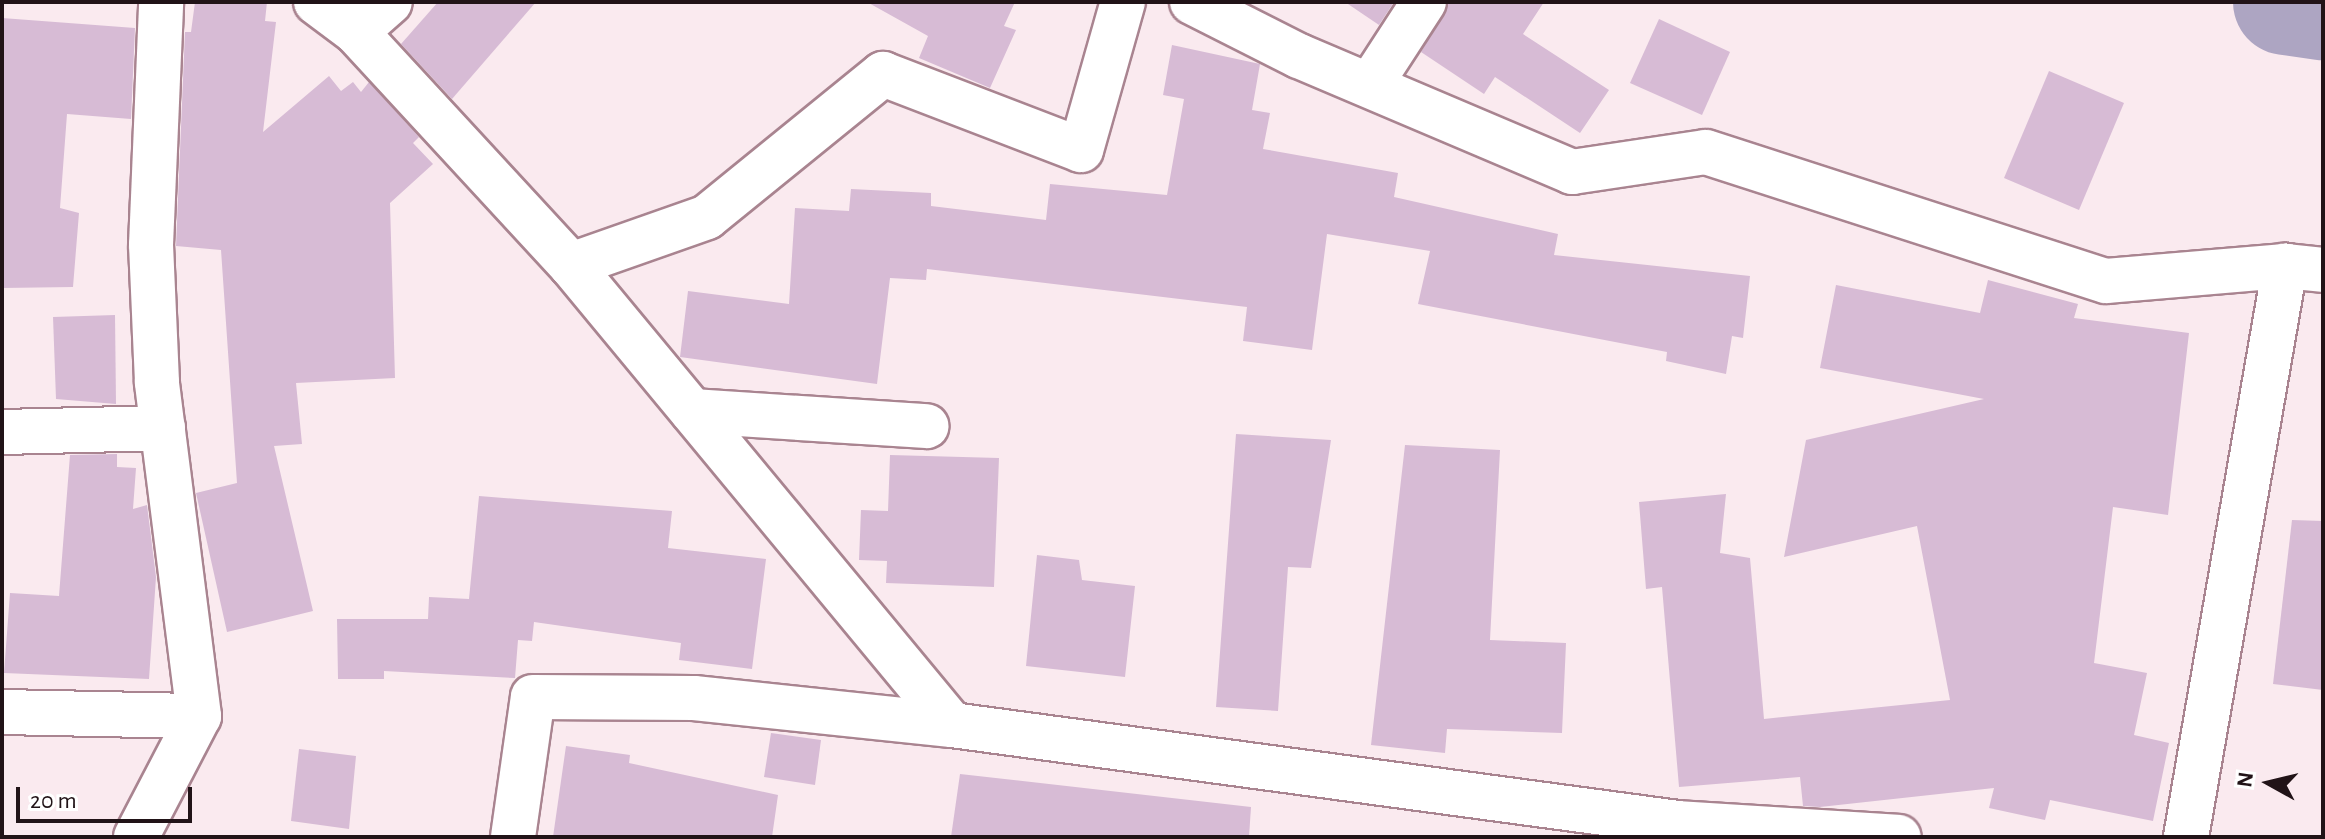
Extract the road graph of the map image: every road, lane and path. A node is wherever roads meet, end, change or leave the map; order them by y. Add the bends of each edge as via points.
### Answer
1 (316, 2) edge
2 (390, 2) edge
3 (1123, 2) edge
4 (1192, 2) edge
5 (1424, 2) edge
6 (155, 3) edge
7 (356, 32) junction
8 (1370, 85) junction
9 (571, 265) junction
10 (2304, 268) edge
11 (692, 411) junction
12 (927, 426) dead end
13 (163, 428) junction
14 (2, 432) edge
15 (2, 712) edge
16 (199, 716) junction
17 (952, 725) junction
18 (1677, 830) edge
19 (136, 837) edge
20 (513, 837) edge
21 (1899, 837) edge
22 (2186, 837) edge

1 - 7 street
2 - 7 street
3 - 9 street via 1081,150 883,74 707,217
4 - 8 street
5 - 8 street
6 - 13 street via 151,245
7 - 9 street
8 - 10 street via 1572,172 1706,152 2106,281
9 - 11 street
10 - 22 street
11 - 12 street
11 - 17 street
13 - 14 street
13 - 16 street
15 - 16 street
16 - 19 street
17 - 18 street
17 - 20 street via 694,698 533,697
18 - 21 street

